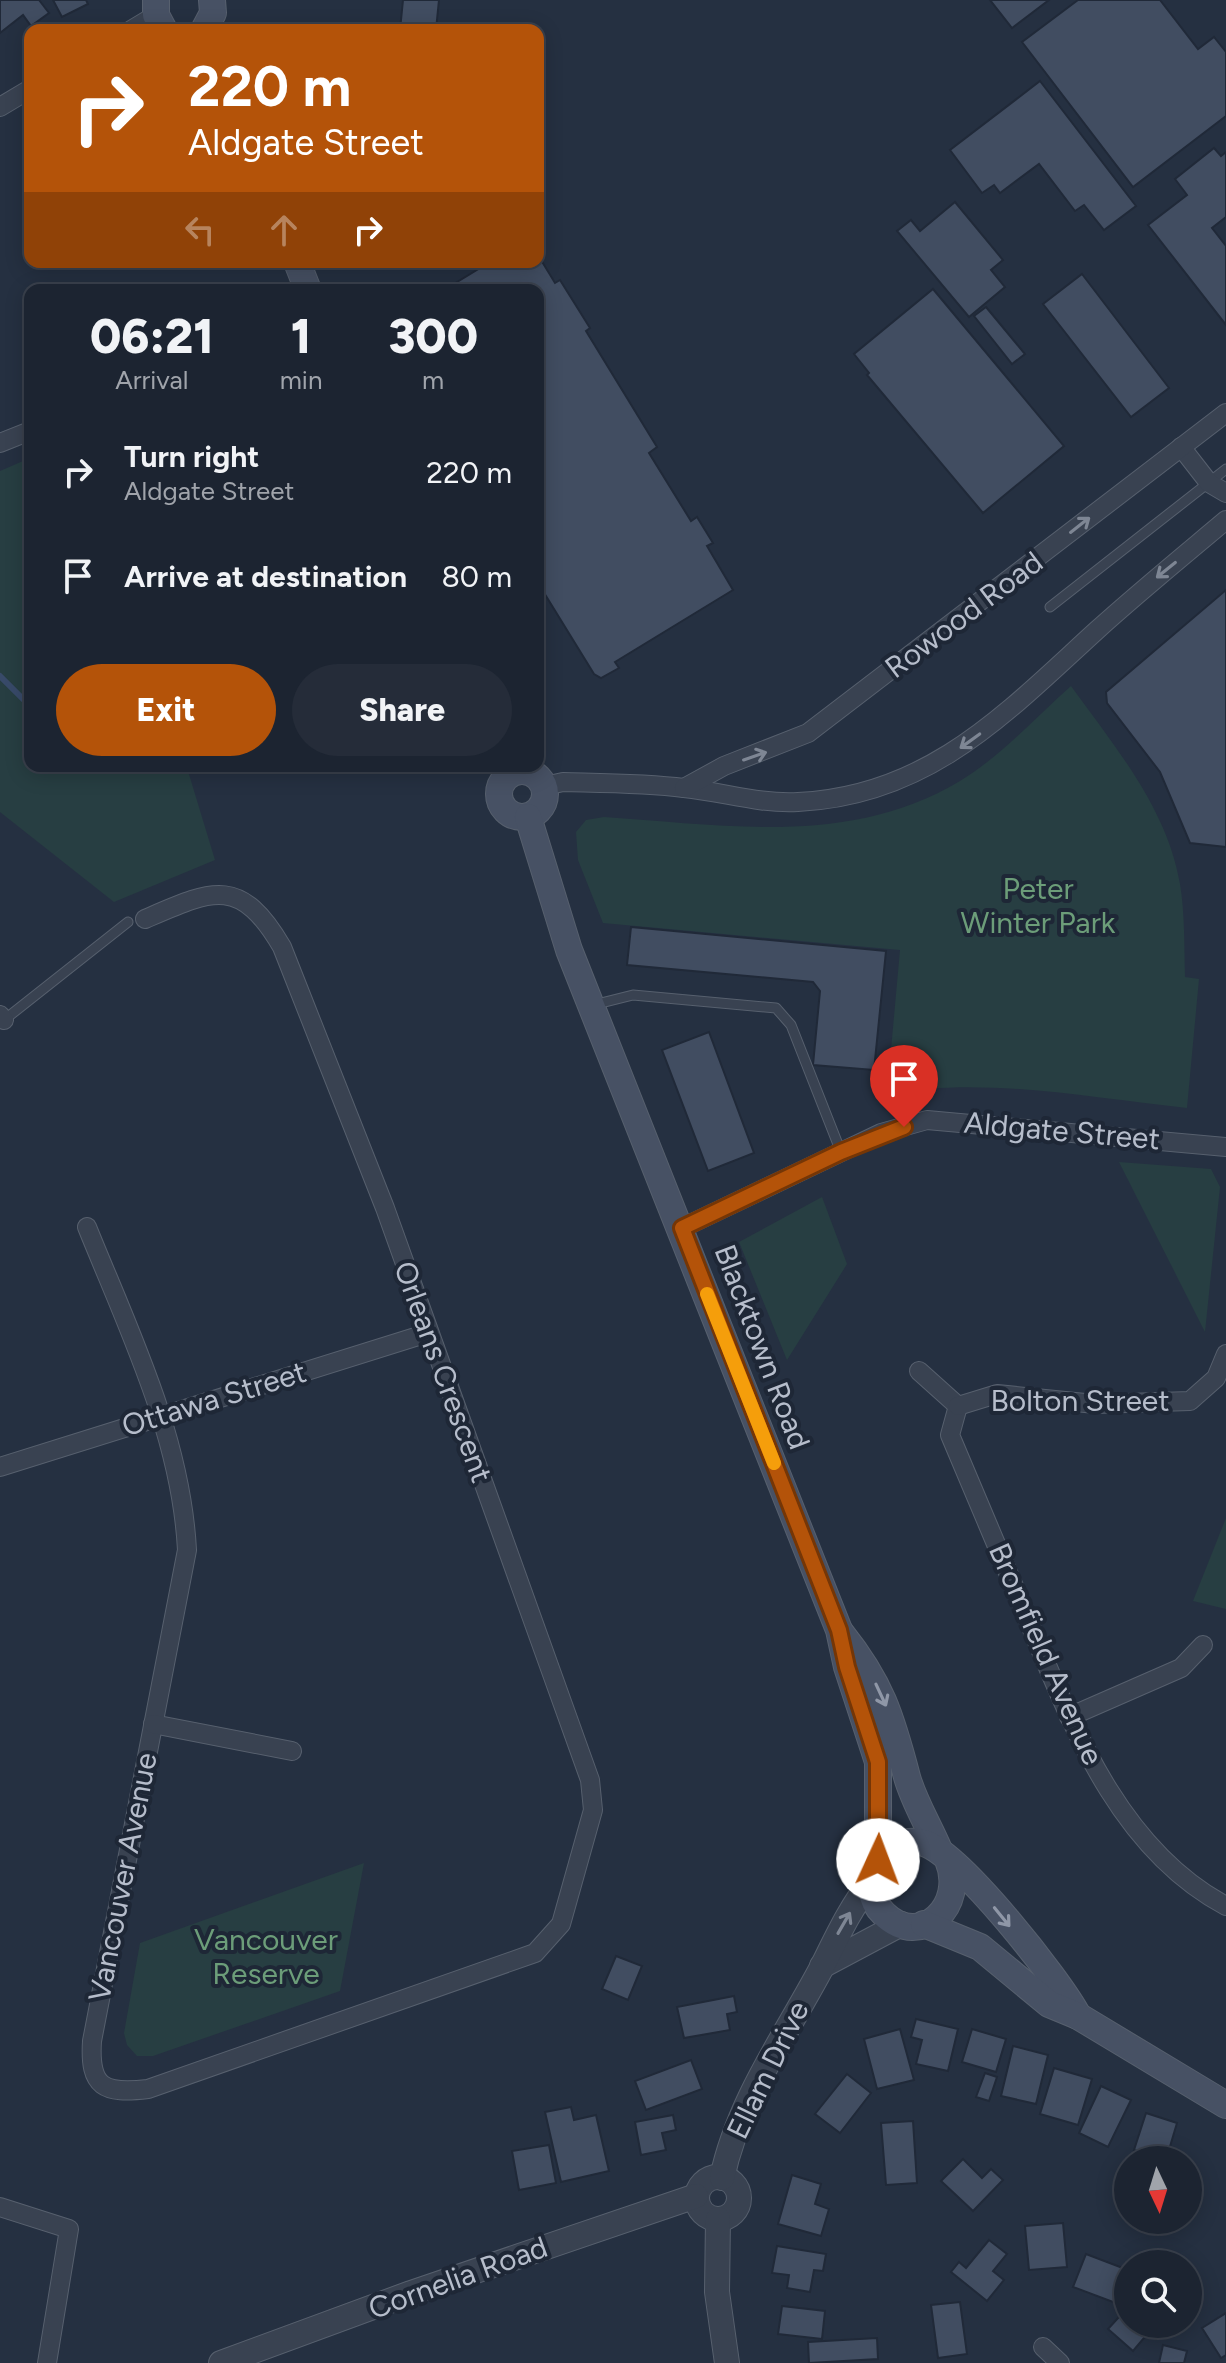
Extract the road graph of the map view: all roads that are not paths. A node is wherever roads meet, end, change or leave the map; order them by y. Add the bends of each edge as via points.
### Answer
1 (212, 0) edge
2 (207, 24) edge
3 (24, 93) edge
4 (0, 107) edge
5 (1224, 420) edge
6 (24, 433) edge
7 (0, 443) edge
8 (1181, 447) junction
9 (1226, 469) edge
10 (1209, 483) junction
11 (1226, 493) edge
12 (1226, 520) edge
13 (1050, 607) dead end
14 (508, 772) edge
15 (522, 772) edge
16 (545, 786) junction
17 (684, 788) junction
18 (528, 817) junction
19 (136, 921) joint
20 (591, 1006) junction
21 (2, 1017) edge
22 (1226, 1147) edge
23 (841, 1152) junction
24 (87, 1227) dead end
25 (682, 1228) junction
26 (428, 1333) junction
27 (1226, 1354) edge
28 (919, 1371) dead end
29 (958, 1406) junction
30 (161, 1416) junction
31 (0, 1467) edge
32 (839, 1630) junction
33 (1203, 1645) dead end
34 (1069, 1717) junction
35 (153, 1724) junction
36 (292, 1751) dead end
37 (944, 1855) junction
38 (874, 1871) junction
39 (1226, 1906) edge
40 (913, 1924) junction
41 (535, 1953) joint
42 (822, 1966) junction
43 (1078, 2016) junction
44 (1226, 2105) edge
45 (722, 2178) junction
46 (696, 2196) junction
47 (0, 2207) edge
48 (718, 2219) junction
49 (1043, 2347) dead end
50 (47, 2363) edge
51 (221, 2363) edge
52 (727, 2363) edge
53 (1060, 2363) edge

1 - 2 main road
3 - 4 street
5 - 8 street, Rowood Road
6 - 7 street
8 - 10 street
17 -> 8 street, Rowood Road via 808,733
9 - 10 lane
10 - 11 street
10 - 13 lane
12 -> 17 street via 991,726 927,768 869,791 802,802 759,803
14 - 18 main road via 501,784 502,806 513,816
15 - 16 main road via 534,774
16 - 17 street via 594,782
16 - 18 main road via 541,808
18 - 20 main road, Blacktown Road
19 - 21 lane
19 - 26 street, Orleans Crescent via 215,893 245,900 266,919 282,947 385,1208
20 - 23 lane via 633,995 776,1008 791,1025
20 - 25 main road, Blacktown Road
22 - 23 street, Aldgate Street via 927,1120
23 - 25 street, Aldgate Street
24 - 30 street, Vancouver Avenue
25 - 32 main road, Blacktown Road
26 - 30 street, Ottawa Street
26 - 41 street, Orleans Crescent via 590,1780 593,1810 561,1924
27 - 29 street, Bolton Street via 1216,1378 1190,1401 1095,1404 997,1394
28 - 29 street
29 - 34 street, Bromfield Avenue via 950,1435
30 - 31 street, Ottawa Street
30 - 35 street, Vancouver Avenue via 179,1475 187,1550
32 -> 37 main road, Blacktown Road via 868,1665 899,1740 907,1778
32 - 38 main road, Blacktown Road via 878,1762
33 - 34 street via 1181,1668
34 - 39 street, Bromfield Avenue via 1131,1822 1173,1866
35 - 36 street
35 - 41 street, Vancouver Avenue via 92,2041 90,2064 107,2090 148,2089
37 - 38 main road via 913,1842 888,1850
37 - 40 main road via 955,1885 952,1898 936,1919
37 -> 43 main road, Blacktown Road via 1065,1992
38 - 40 main road via 881,1911
42 -> 38 street, Ellam Drive
40 - 42 street, Ellam Drive
40 - 43 main road, Blacktown Road via 980,1947 1049,2004
42 - 45 street, Ellam Drive via 746,2107
43 - 44 main road, Blacktown Road
45 - 46 street via 702,2184
45 - 48 street via 734,2185 738,2204 731,2215
46 - 48 street via 702,2213
46 - 51 street, Cornelia Road
47 - 50 street via 69,2229
48 - 52 street via 717,2292
49 - 53 street

